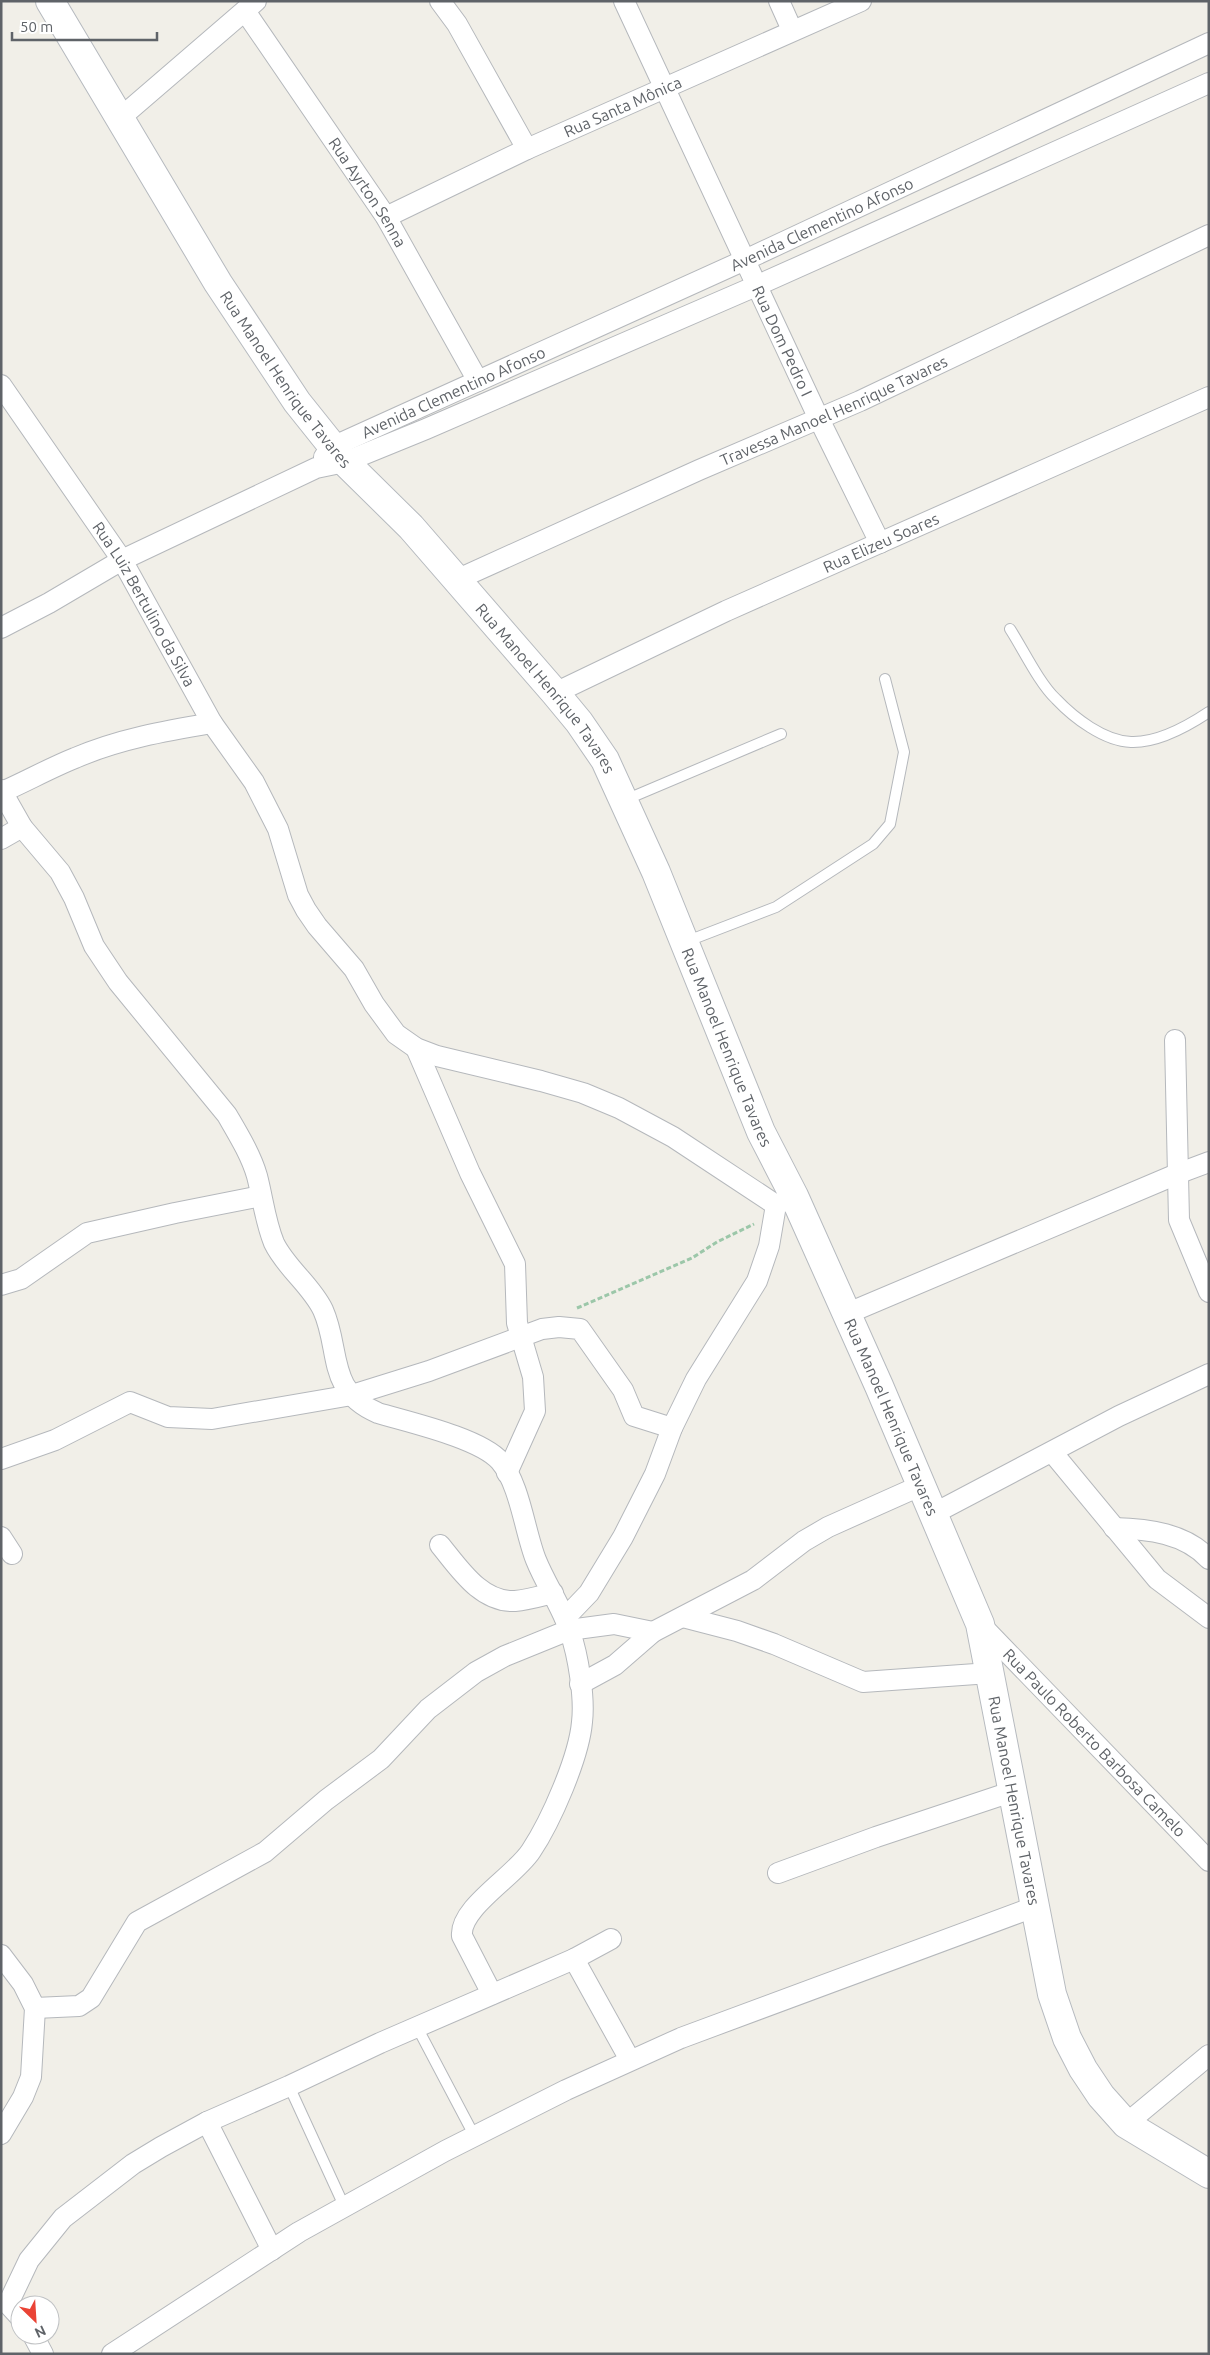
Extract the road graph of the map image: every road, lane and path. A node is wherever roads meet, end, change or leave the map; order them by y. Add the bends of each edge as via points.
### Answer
1 (50, 1) edge
2 (440, 1) edge
3 (624, 1) edge
4 (779, 1) edge
5 (861, 1) edge
6 (251, 6) edge
7 (792, 30) junction
8 (1209, 44) edge
9 (1209, 83) edge
10 (664, 90) junction
11 (119, 119) junction
12 (527, 149) junction
13 (922, 178) junction
14 (937, 205) junction
15 (386, 217) junction
16 (1209, 235) edge
17 (745, 260) junction
18 (756, 286) junction
19 (478, 381) junction
20 (1, 385) edge
21 (1209, 397) edge
22 (819, 419) junction
23 (339, 454) junction
24 (880, 543) junction
25 (122, 560) junction
26 (456, 580) junction
27 (1, 628) edge
28 (1010, 629) dead end
29 (885, 679) dead end
30 (555, 693) junction
31 (1209, 712) edge
32 (212, 723) junction
33 (781, 734) dead end
34 (2, 791) edge
35 (625, 800) junction
36 (22, 827) junction
37 (1, 839) edge
38 (684, 943) junction
39 (1175, 1040) dead end
40 (416, 1048) junction
41 (1209, 1162) edge
42 (1177, 1174) junction
43 (261, 1196) junction
44 (782, 1205) junction
45 (1, 1285) edge
46 (1209, 1292) edge
47 (846, 1314) junction
48 (559, 1327) junction
49 (521, 1336) junction
50 (1209, 1374) edge
51 (352, 1395) junction
52 (672, 1428) junction
53 (1052, 1452) junction
54 (1, 1459) edge
55 (507, 1473) junction
56 (922, 1485) junction
57 (933, 1514) junction
58 (1114, 1528) junction
59 (440, 1545) dead end
60 (1209, 1559) edge
61 (553, 1593) junction
62 (683, 1617) junction
63 (1209, 1618) edge
64 (567, 1624) junction
65 (980, 1624) junction
66 (653, 1632) junction
67 (990, 1673) junction
68 (580, 1684) junction
69 (1014, 1791) junction
70 (1209, 1861) edge
71 (778, 1873) dead end
72 (1034, 1906) junction
73 (611, 1940) dead end
74 (1, 1955) edge
75 (574, 1959) junction
76 (492, 1994) junction
77 (35, 2008) junction
78 (417, 2027) junction
79 (1209, 2055) edge
80 (630, 2060) junction
81 (289, 2086) junction
82 (207, 2122) junction
83 (1126, 2124) junction
84 (1, 2134) edge
85 (475, 2137) junction
86 (1209, 2174) edge
87 (345, 2208) junction
88 (272, 2250) junction
89 (14, 2295) edge
90 (112, 2354) edge

1 - 11 street, Rua Manoel Henrique Tavares
2 - 12 street via 457,24
3 - 10 street, Rua Dom Pedro I
4 - 7 street
5 - 7 street, Rua Santa Mônica
6 - 11 street
6 - 15 street, Rua Ayrton Senna
7 - 10 street, Rua Santa Mônica
8 - 13 street, Avenida Clementino Afonso
9 - 14 street, Avenida Clementino Afonso
10 - 12 street, Rua Santa Mônica
10 - 17 street, Rua Dom Pedro I
11 - 23 street, Rua Manoel Henrique Tavares via 259,347
12 - 15 street, Rua Santa Mônica
13 - 14 street
13 - 17 street, Avenida Clementino Afonso
14 - 18 street, Avenida Clementino Afonso
15 - 19 street, Rua Ayrton Senna
16 - 22 street, Travessa Manoel Henrique Tavares
17 - 18 street, Rua Dom Pedro I
17 - 19 street, Avenida Clementino Afonso
18 - 22 street, Rua Dom Pedro I
18 - 23 street, Avenida Clementino Afonso via 426,429
19 - 23 street, Avenida Clementino Afonso
20 - 25 street, Rua Luiz Bertulino da Silva
21 - 24 street, Rua Elizeu Soares
22 - 24 street, Rua Dom Pedro I
22 - 26 street, Travessa Manoel Henrique Tavares
23 - 25 street, Avenida Clementino Afonso
23 - 26 street, Rua Manoel Henrique Tavares via 411,527
24 - 30 street, Rua Elizeu Soares via 726,611
25 - 27 street
25 - 32 street, Rua Luiz Bertulino da Silva
26 - 30 street, Rua Manoel Henrique Tavares
28 - 31 lane via 1055,699 1087,724 1113,738 1132,742 1158,737 1184,728
29 - 38 lane via 904,752 890,824 873,844 776,906
30 - 35 street, Rua Manoel Henrique Tavares via 605,760
32 - 34 street via 151,734 110,746
32 - 40 street, Rua Luiz Bertulino da Silva via 245,766 278,829 298,895 306,910 354,969 392,1029
33 - 35 lane
34 - 36 street
35 - 38 street, Rua Manoel Henrique Tavares
36 - 37 street
36 - 43 street via 60,872 94,946 118,982 227,1115 252,1162
38 - 44 street, Rua Manoel Henrique Tavares via 761,1132
39 - 42 street
40 - 44 street via 583,1093 619,1108 673,1137
40 - 49 street via 470,1173 515,1264
41 - 42 street
42 - 46 street via 1179,1220
42 - 47 street
43 - 45 street via 87,1233 21,1280
43 - 51 street via 275,1244 314,1293 324,1312 337,1368
44 - 47 street, Rua Manoel Henrique Tavares
44 - 48 path via 692,1258 574,1310
44 - 52 street via 757,1281 696,1379
47 - 56 street, Rua Manoel Henrique Tavares
48 - 49 street
48 - 52 street via 580,1329 623,1390 634,1416
49 - 51 street via 429,1371
49 - 55 street via 533,1377 535,1412
50 - 53 street
51 - 54 street via 212,1419 168,1417 130,1402 54,1440
51 - 55 street via 378,1413 468,1442 500,1461
52 - 64 street via 656,1474 623,1537
53 - 57 street
53 - 58 street
55 - 61 street via 536,1560
56 - 57 street, Rua Manoel Henrique Tavares
56 - 62 street via 828,1527 753,1580
57 - 65 street, Rua Manoel Henrique Tavares
58 - 60 street via 1164,1534 1197,1546
58 - 63 street via 1157,1579
59 - 61 street via 465,1576 496,1599 515,1601
61 - 64 street
62 - 66 street
62 - 67 street via 756,1638 863,1682
64 - 66 street via 614,1624
64 - 68 street
64 - 77 street via 476,1672 428,1709 381,1759 265,1852 137,1922 92,1998 79,2006
65 - 67 street, Rua Manoel Henrique Tavares
65 - 70 street, Rua Paulo Roberto Barbosa Camelo
66 - 68 street via 615,1665
67 - 69 street, Rua Manoel Henrique Tavares
68 - 76 street via 582,1723 569,1772 548,1820 531,1852 469,1913 461,1927 462,1936
69 - 71 street
69 - 72 street, Rua Manoel Henrique Tavares
72 - 80 street via 762,2006
72 - 83 street, Rua Manoel Henrique Tavares via 1052,1994 1067,2038 1100,2096
73 - 75 street
74 - 77 street via 23,1984
75 - 76 street
75 - 80 street
76 - 78 street
77 - 84 street via 31,2077 24,2097
78 - 81 street
78 - 85 lane
79 - 83 street
80 - 85 street
81 - 82 street
81 - 87 lane
82 - 88 street
82 - 89 street via 133,2164 63,2218 29,2260
83 - 86 street, Rua Manoel Henrique Tavares
85 - 87 street
87 - 88 street
88 - 90 street

